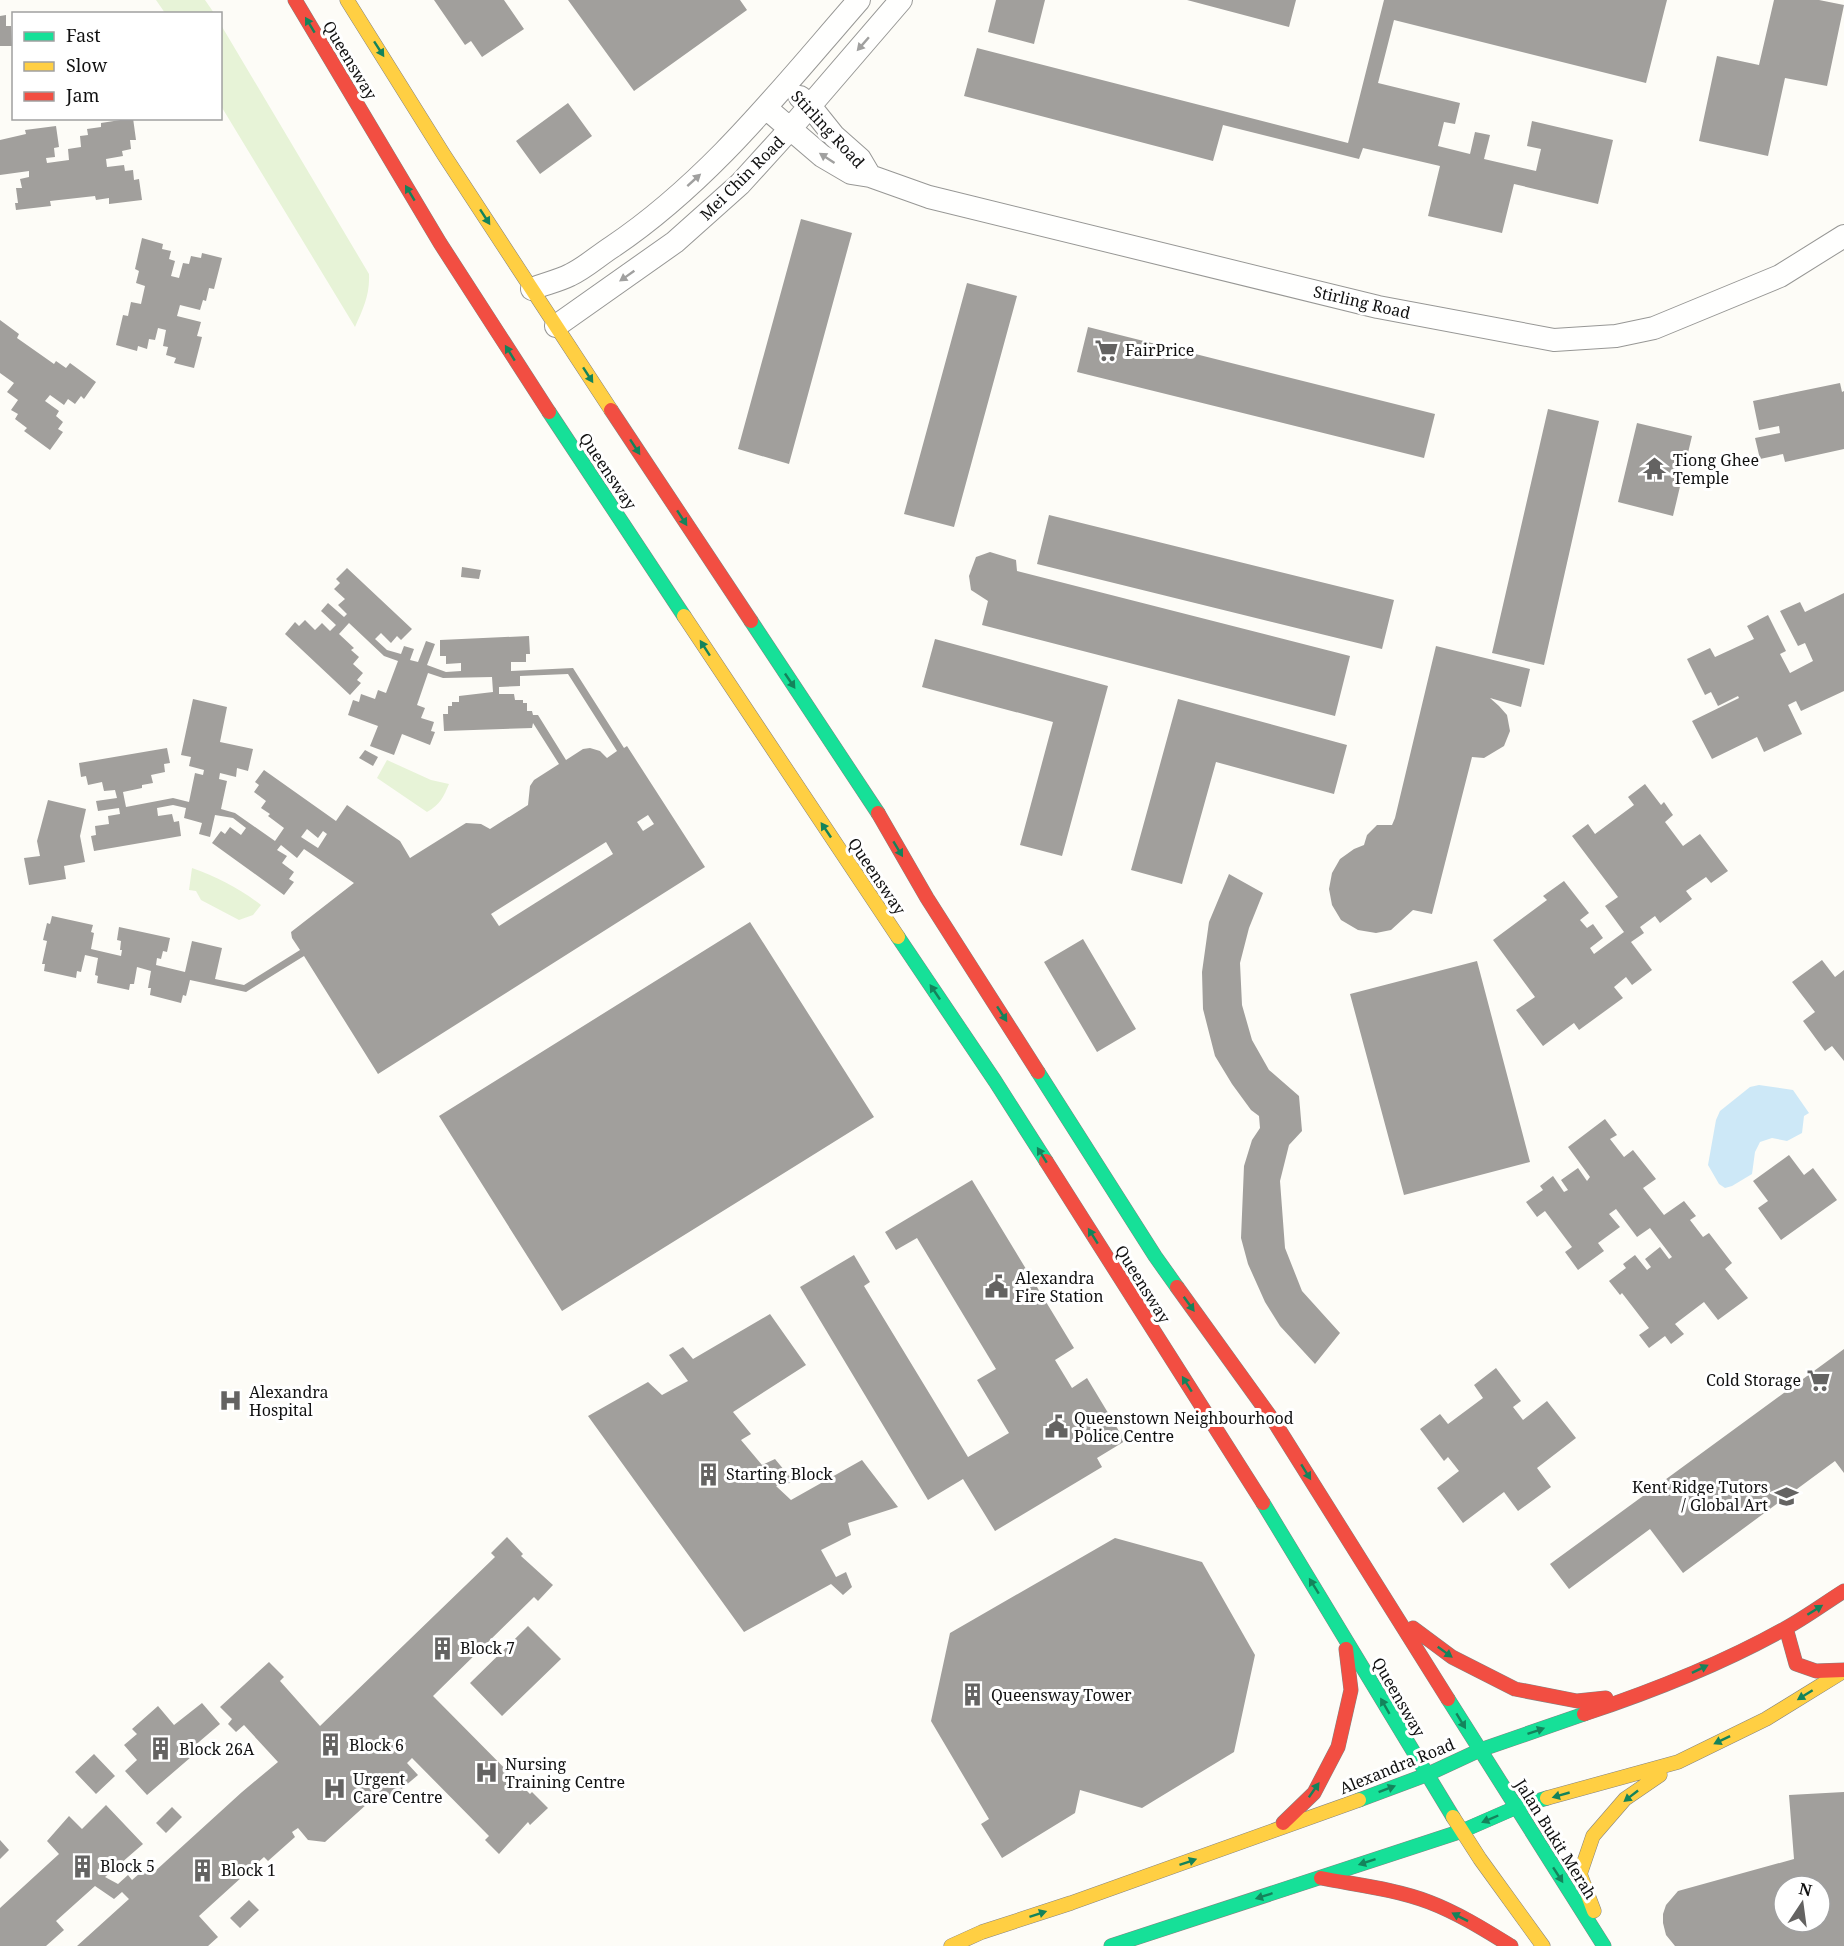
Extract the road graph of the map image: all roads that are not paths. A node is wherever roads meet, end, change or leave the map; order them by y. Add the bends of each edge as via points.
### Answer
1 (295, 0) edge
2 (347, 0) edge
3 (859, 0) edge
4 (901, 0) edge
5 (786, 84) junction
6 (810, 106) junction
7 (766, 108) junction
8 (790, 129) junction
9 (870, 176) junction
10 (427, 194) dead end
11 (1844, 236) edge
12 (440, 243) junction
13 (532, 289) junction
14 (556, 326) junction
15 (621, 425) junction
16 (615, 443) dead end
17 (578, 456) junction
18 (597, 457) dead end
19 (629, 468) dead end
20 (650, 469) junction
21 (613, 479) dead end
22 (607, 500) junction
23 (1844, 1591) edge
24 (1398, 1617) junction
25 (1786, 1628) junction
26 (1344, 1636) junction
27 (1844, 1670) edge
28 (1647, 1693) junction
29 (1480, 1750) junction
30 (1678, 1762) junction
31 (1426, 1774) junction
32 (1517, 1807) junction
33 (1462, 1831) junction
34 (1273, 1832) junction
35 (1320, 1878) junction
36 (951, 1946) edge
37 (1111, 1946) edge
38 (1511, 1946) edge
39 (1543, 1946) edge
40 (1606, 1946) edge

12 -> 1 main road, Queensway
2 -> 13 main road, Queensway via 441,159
3 - 5 street, Mei Chin Road
4 -> 6 street, Mei Chin Road
5 - 6 street, Stirling Road
5 - 7 street, Mei Chin Road
6 - 8 street, Mei Chin Road
6 - 9 street, Stirling Road via 834,136 860,159
7 - 8 street, Stirling Road
13 -> 7 street, Mei Chin Road via 571,274 639,229 725,152
9 -> 8 street, Stirling Road via 851,173 822,156
8 -> 14 street, Mei Chin Road via 740,184 675,242
9 - 11 street, Stirling Road via 929,197 1367,304 1554,340 1616,336 1654,328 1780,276
10 - 12 main road
17 -> 12 main road, Queensway
13 - 14 main road, Queensway
14 -> 15 main road, Queensway
15 - 16 main road
15 -> 20 main road, Queensway
17 - 18 main road
17 - 22 main road, Queensway
19 - 20 main road
20 -> 24 main road, Queensway via 868,798 927,898 1155,1256 1275,1423
21 - 22 main road
26 -> 22 main road, Queensway via 995,1081
25 -> 23 main road, Alexandra Road
24 -> 28 main road via 1452,1657 1515,1689 1576,1701
24 -> 29 main road, Queensway
25 - 27 main road via 1796,1664 1816,1671
28 -> 25 main road, Alexandra Road
31 -> 26 main road, Queensway
34 -> 26 main road via 1314,1793 1338,1747 1351,1690
27 -> 30 main road via 1766,1719
29 -> 28 main road, Alexandra Road
29 - 31 main road, Alexandra Road
29 - 32 main road, Jalan Bukit Merah
30 -> 32 main road
30 -> 40 main road via 1625,1799 1593,1836 1581,1874
31 - 33 main road
34 -> 31 main road, Alexandra Road
32 -> 33 main road
32 -> 40 main road, Jalan Bukit Merah
33 -> 35 main road
33 - 39 main road
36 -> 34 main road, Alexandra Road
35 -> 37 main road
38 -> 35 main road via 1430,1902

